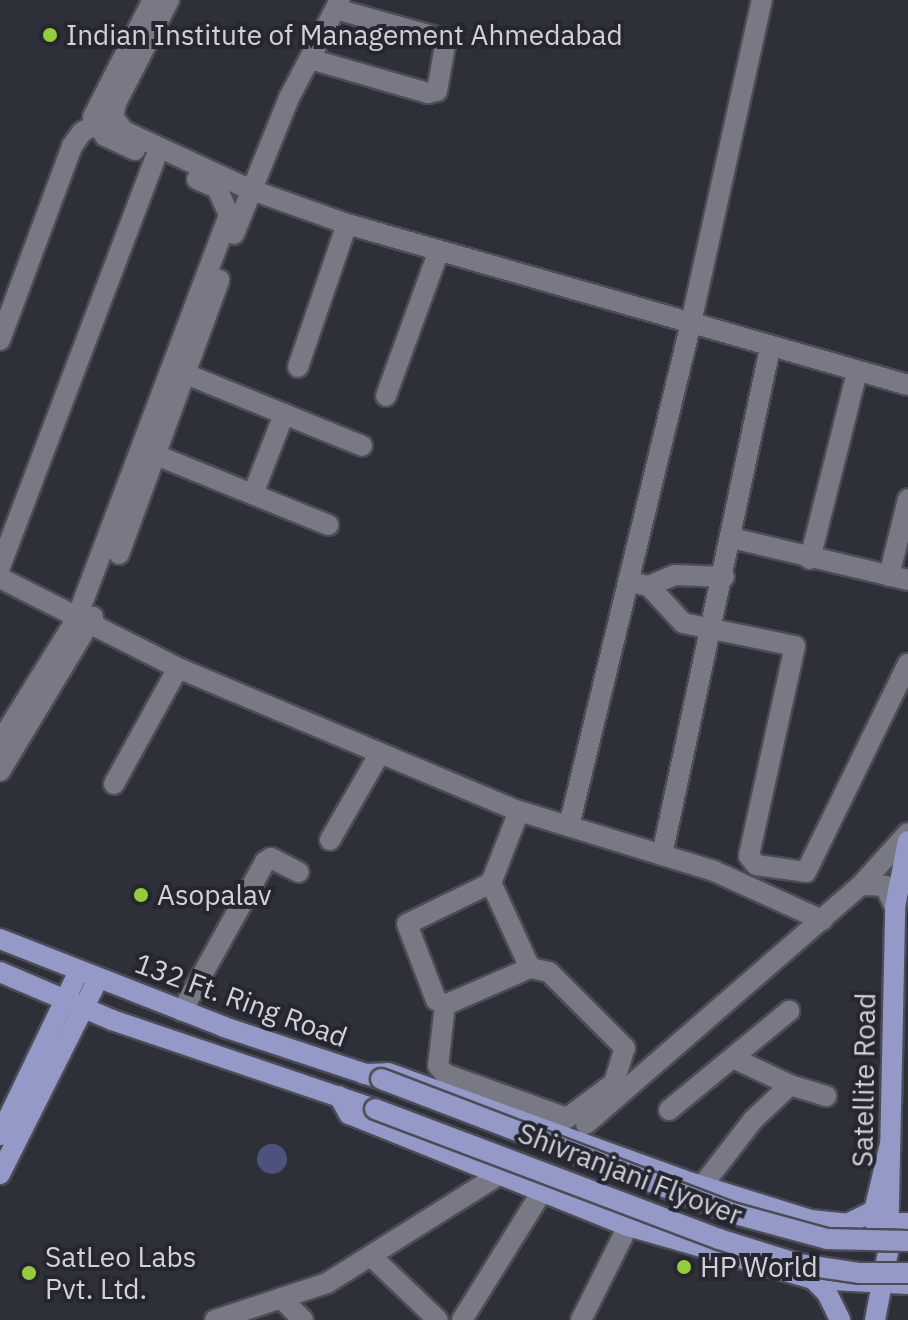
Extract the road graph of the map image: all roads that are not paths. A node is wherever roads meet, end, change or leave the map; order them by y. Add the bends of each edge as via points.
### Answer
1 (153, 0) edge
2 (169, 0) edge
3 (762, 0) edge
4 (338, 4) edge
5 (310, 59) junction
6 (104, 120) junction
7 (155, 159) junction
8 (249, 189) junction
9 (227, 201) junction
10 (347, 224) junction
11 (438, 253) junction
12 (690, 327) junction
13 (0, 340) edge
14 (770, 348) junction
15 (298, 367) dead end
16 (857, 372) junction
17 (186, 374) junction
18 (908, 385) edge
19 (386, 396) dead end
20 (284, 414) junction
21 (362, 446) dead end
22 (156, 455) junction
23 (253, 494) junction
24 (908, 499) edge
25 (328, 525) dead end
26 (732, 538) junction
27 (810, 559) junction
28 (0, 567) edge
29 (724, 577) junction
30 (0, 578) edge
31 (898, 578) edge
32 (639, 584) junction
33 (85, 617) junction
34 (712, 632) junction
35 (908, 664) edge
36 (178, 668) junction
37 (0, 742) edge
38 (380, 753) junction
39 (0, 771) edge
40 (114, 784) dead end
41 (519, 811) junction
42 (569, 826) junction
43 (908, 833) edge
44 (330, 840) dead end
45 (908, 841) edge
46 (662, 855) junction
47 (299, 872) dead end
48 (491, 883) junction
49 (861, 885) junction
50 (895, 907) junction
51 (822, 920) junction
52 (0, 939) edge
53 (530, 968) junction
54 (79, 971) junction
55 (0, 972) edge
56 (98, 979) junction
57 (445, 1005) junction
58 (76, 1006) junction
59 (182, 1011) junction
60 (789, 1011) dead end
61 (735, 1059) junction
62 (373, 1076) junction
63 (790, 1085) junction
64 (339, 1096) junction
65 (826, 1096) dead end
66 (669, 1110) dead end
67 (0, 1135) edge
68 (570, 1137) junction
69 (890, 1144) junction
70 (502, 1173) junction
71 (0, 1174) edge
72 (702, 1186) junction
73 (543, 1190) junction
74 (898, 1222) edge
75 (847, 1224) junction
76 (628, 1226) junction
77 (908, 1241) edge
78 (372, 1257) junction
79 (908, 1273) edge
80 (813, 1279) junction
81 (882, 1283) junction
82 (908, 1284) edge
83 (281, 1298) junction
84 (215, 1320) edge
85 (303, 1320) edge
86 (438, 1320) edge
87 (462, 1320) edge
88 (581, 1320) edge
89 (840, 1320) edge
90 (875, 1320) edge

1 - 6 street via 95,110
2 - 6 street
3 - 12 street
4 - 5 street
4 - 5 street via 446,40 437,91 428,93
5 - 8 street
6 - 7 street via 105,136
6 - 8 street
6 - 13 street via 72,146
7 - 9 street via 217,188
7 - 28 street
8 - 9 street
8 - 10 street
8 - 17 street
9 - 33 street via 229,215
10 - 11 street
10 - 15 street
11 - 12 street
11 - 19 street
12 - 14 street
12 - 32 street
14 - 16 street
14 - 26 street
16 - 18 street
16 - 27 street
17 - 20 street
17 - 22 street
20 - 21 street
20 - 23 street
22 - 23 street
22 - 33 street
23 - 25 street
24 - 31 street
26 - 27 street
26 - 29 street
27 - 31 street
29 - 32 street via 675,575
29 - 34 street
30 - 33 street
32 - 34 street via 683,623
32 - 42 street
33 - 36 street
33 - 37 street
33 - 39 street
34 - 35 street via 789,643 798,653 749,856 756,865 785,870 806,872 813,862
34 - 46 street
36 - 38 street
36 - 40 street
38 - 41 street
38 - 44 street
41 - 42 street
41 - 48 street
42 - 46 street
43 - 49 street
45 - 50 main road, Satellite Road
46 - 51 street via 714,871
47 - 59 street via 271,858 265,862
48 - 53 street
48 - 57 street via 407,924 436,1000
49 - 50 street via 885,886
49 - 51 street
50 - 69 main road, Satellite Road
51 - 68 street
52 - 54 main road
53 - 57 street
53 - 57 street via 549,972 625,1048 612,1087 575,1117 530,1107 441,1071
54 - 56 main road, 132 Ft. Ring Road
54 - 58 main road
55 - 58 main road, 132 Ft. Ring Road
56 - 58 main road
56 - 59 main road, 132 Ft. Ring Road
58 - 64 main road, 132 Ft. Ring Road
58 - 67 main road
58 - 71 main road
59 - 62 main road, 132 Ft. Ring Road
60 - 61 street
61 - 63 street
61 - 66 street
62 - 68 main road via 388,1073
62 - 77 main road, Shivranjani Flyover, bridge via 732,1213 827,1239
63 - 65 street
63 - 72 street via 753,1120
64 - 70 main road via 349,1114
64 - 79 main road, Shivranjani Flyover, bridge via 799,1264
68 - 72 main road
69 - 74 main road, Satellite Road
69 - 75 main road via 874,1211
70 - 73 main road
70 - 78 street
72 - 75 main road via 811,1220
73 - 76 main road
73 - 87 street
74 - 75 main road
74 - 81 main road, Satellite Road
76 - 80 main road
76 - 88 street
78 - 83 street via 327,1283
78 - 86 street
80 - 81 main road
80 - 89 main road
81 - 82 main road
81 - 90 main road, Satellite Road
83 - 84 street
83 - 85 street

